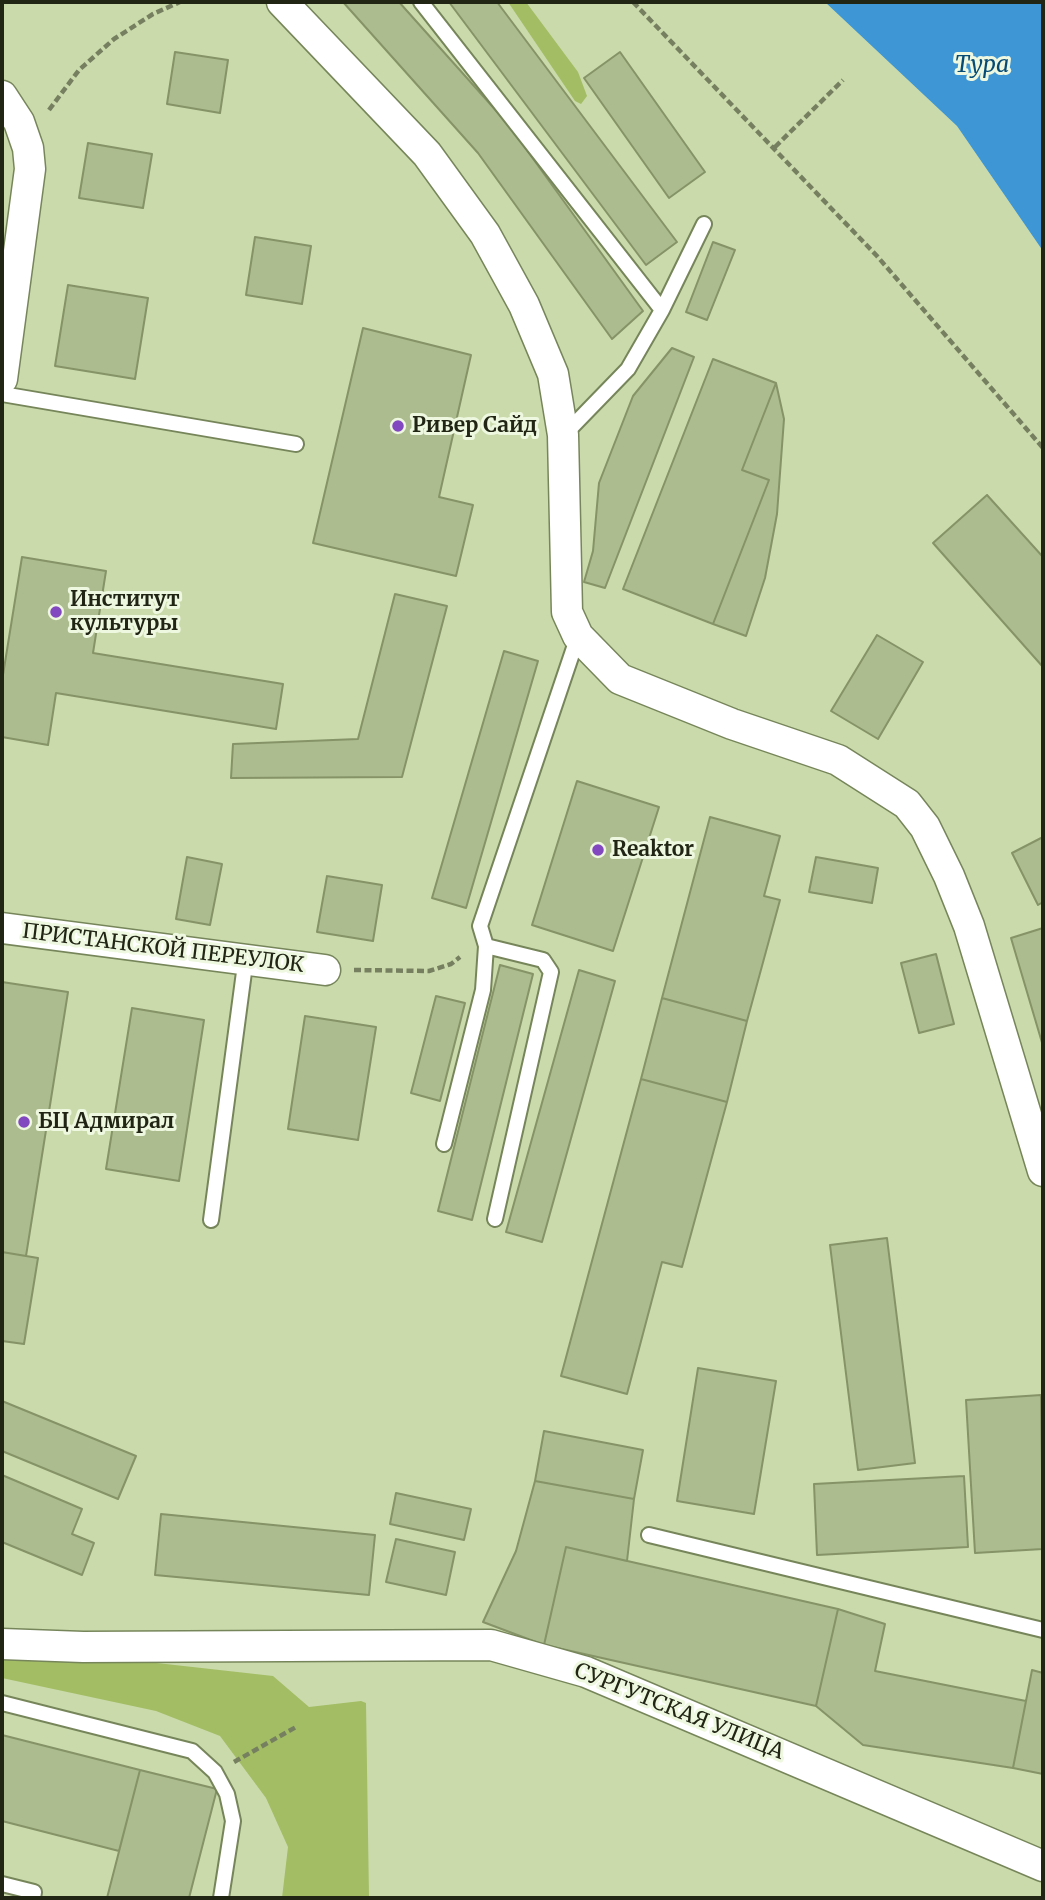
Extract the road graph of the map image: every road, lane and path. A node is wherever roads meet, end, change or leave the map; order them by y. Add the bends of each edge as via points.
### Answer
1 (180, 2) edge
2 (282, 2) edge
3 (421, 2) edge
4 (633, 2) edge
5 (843, 80) dead end
6 (2, 96) edge
7 (775, 147) junction
8 (28, 148) junction
9 (704, 224) dead end
10 (662, 310) junction
11 (2, 379) edge
12 (2, 394) edge
13 (564, 435) junction
14 (296, 444) dead end
15 (1043, 448) edge
16 (578, 636) junction
17 (480, 926) junction
18 (2, 928) edge
19 (486, 946) junction
20 (246, 957) junction
21 (325, 970) joint
22 (444, 1144) dead end
23 (1043, 1171) edge
24 (495, 1219) dead end
25 (211, 1220) dead end
26 (649, 1535) dead end
27 (1043, 1630) edge
28 (2, 1644) edge
29 (2, 1703) edge
30 (296, 1727) dead end
31 (233, 1763) dead end
32 (1043, 1866) edge
33 (2, 1884) edge
34 (33, 1898) edge
35 (221, 1898) edge

1 - 8 path via 114,39 79,70 50,107
2 - 13 street via 427,154 485,234 524,305 553,374
3 - 10 lane
4 - 7 path
5 - 7 path
6 - 8 street via 19,122
7 - 15 path via 877,256
8 - 11 street via 26,207
9 - 10 lane
10 - 13 lane via 628,369
12 - 14 lane
13 - 16 street via 567,612
16 - 17 lane
16 - 23 street via 620,678 732,724 838,760 907,804 925,827 969,926
17 - 19 lane
17 - 21 path via 472,947 451,964 429,971
18 - 20 street, ПРИСТАНСКОЙ ПЕРЕУЛОК
19 - 22 lane via 482,990
19 - 24 lane via 543,960 551,972
20 - 21 street, ПРИСТАНСКОЙ ПЕРЕУЛОК
20 - 25 lane
26 - 27 lane
28 - 32 street, СУРГУТСКАЯ УЛИЦА via 491,1645 586,1672
29 - 35 lane via 192,1751 215,1772 227,1794 233,1821
30 - 31 path
33 - 34 lane via 34,1892

